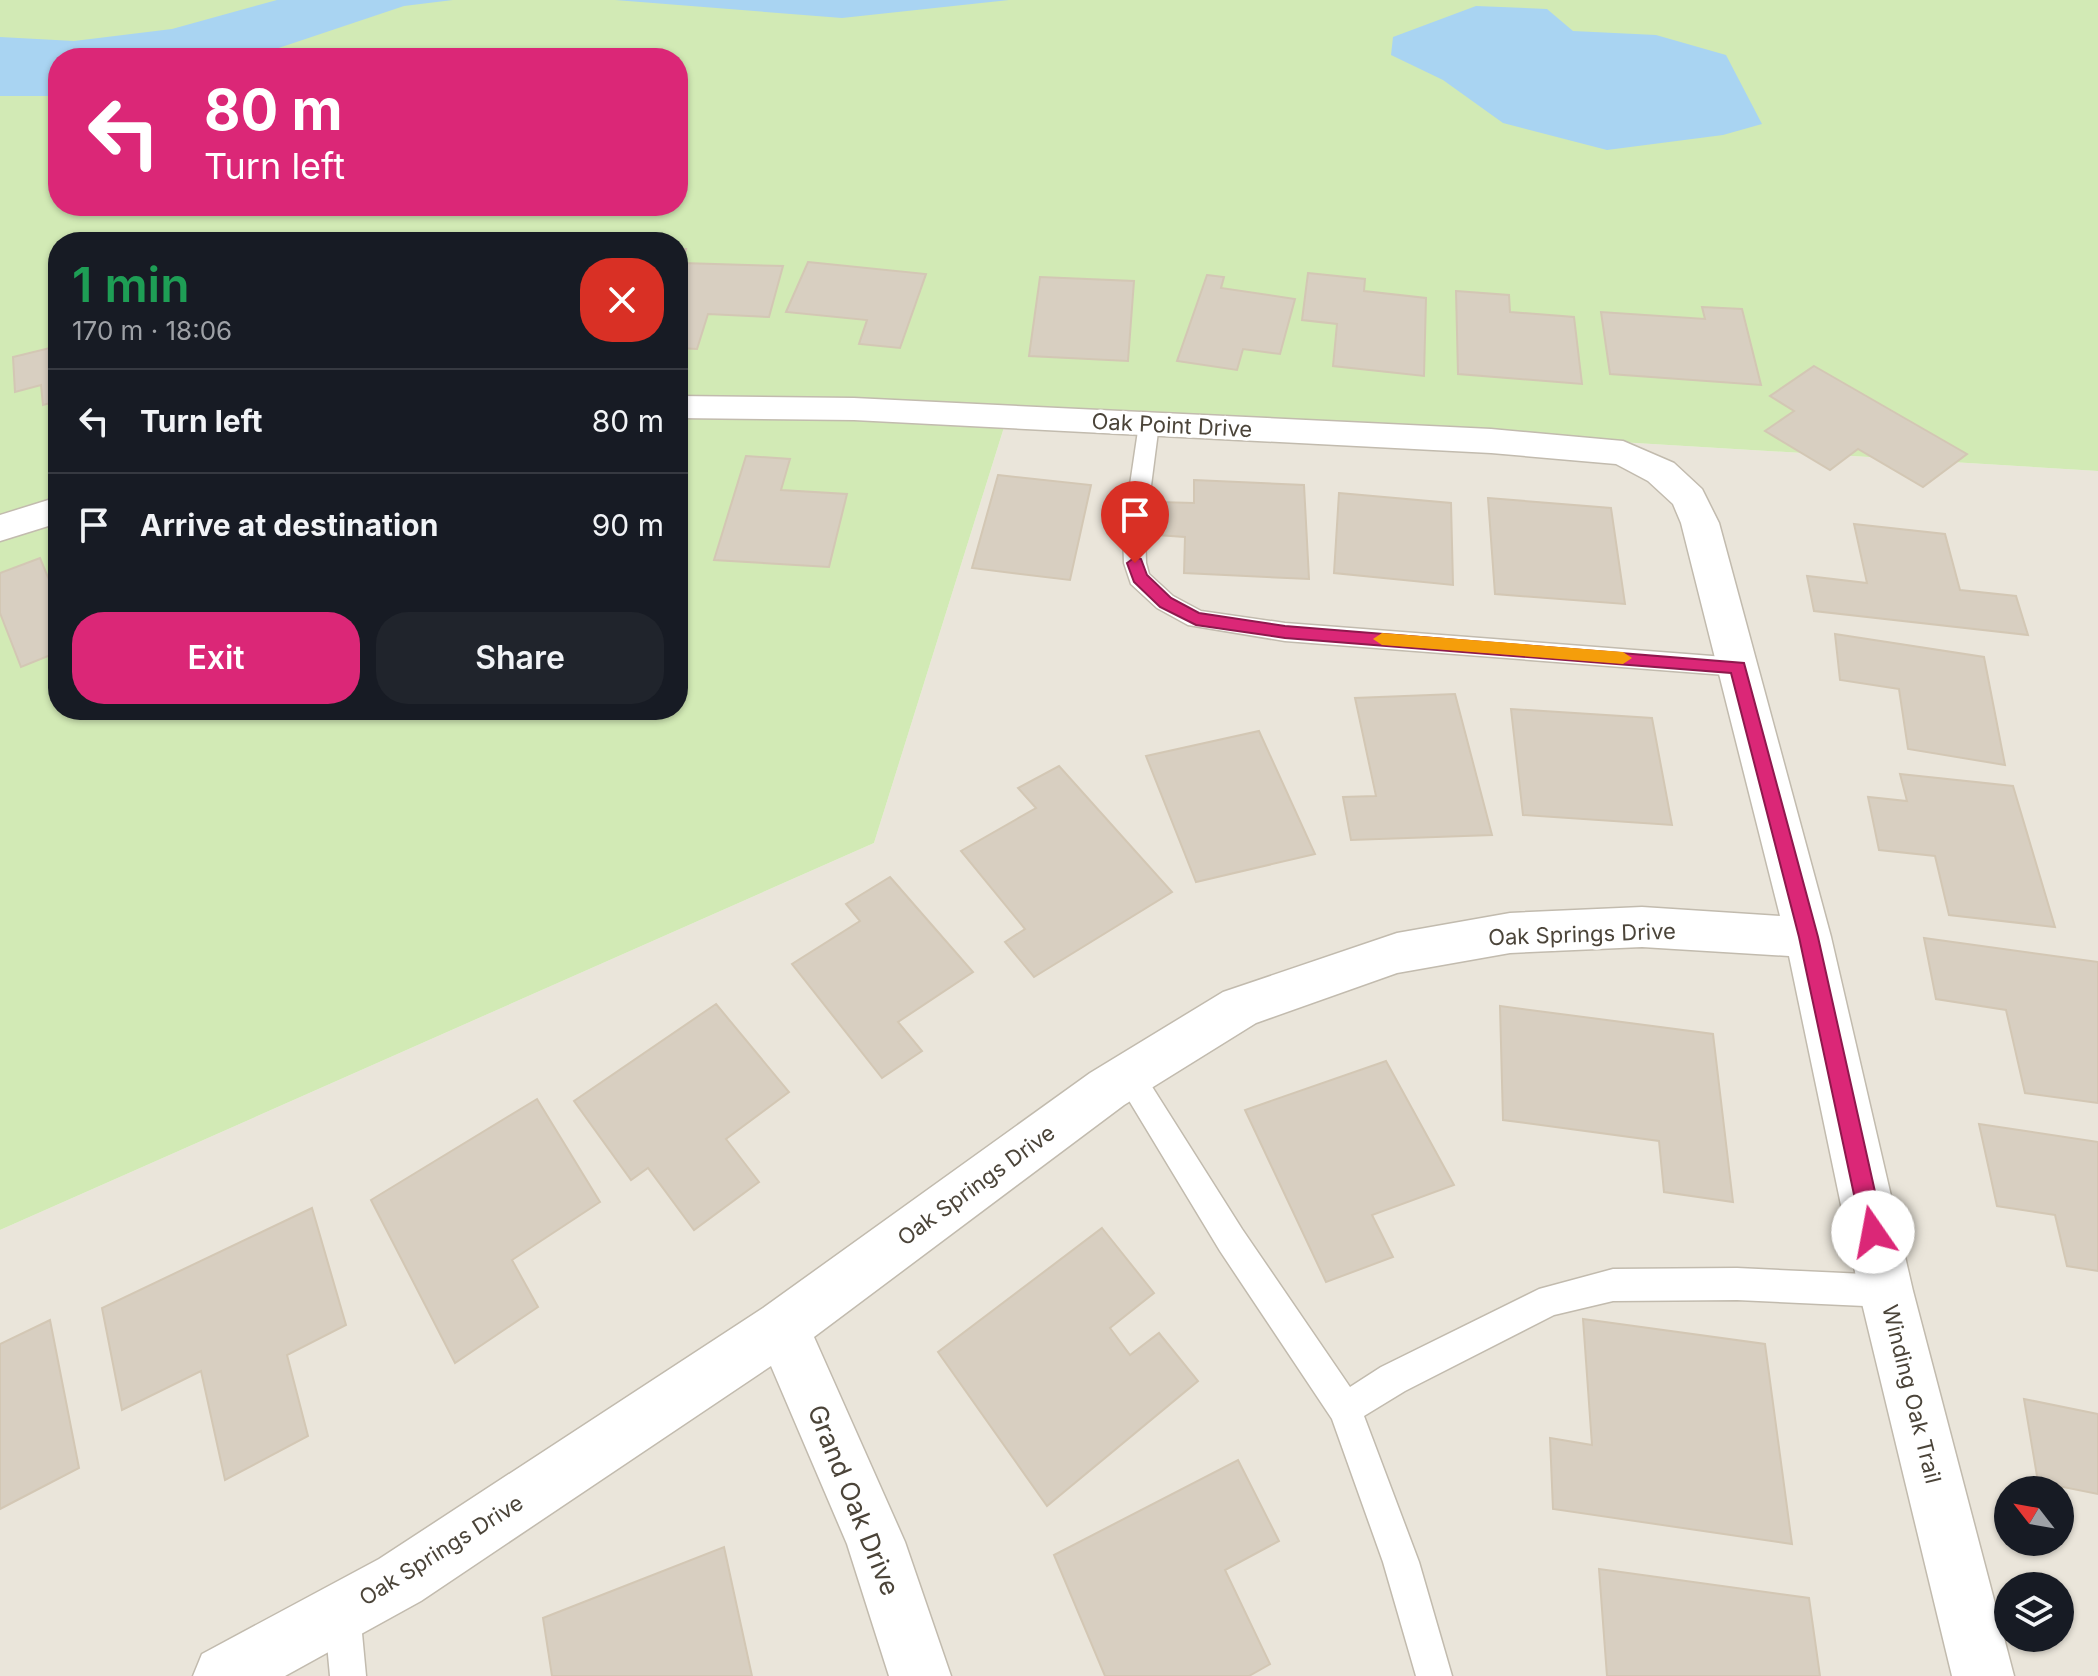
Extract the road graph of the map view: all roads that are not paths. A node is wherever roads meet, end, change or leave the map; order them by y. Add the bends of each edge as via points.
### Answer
1 (688, 407) edge
2 (1149, 424) junction
3 (1661, 472) joint
4 (48, 513) edge
5 (0, 528) edge
6 (1738, 667) junction
7 (1808, 937) junction
8 (1129, 1075) junction
9 (1886, 1291) junction
10 (782, 1327) junction
11 (1345, 1409) junction
12 (342, 1612) junction
13 (224, 1676) edge
14 (348, 1676) edge
15 (920, 1676) edge
16 (1434, 1676) edge
17 (1983, 1676) edge

1 - 2 street, Oak Point Drive via 854,409
2 - 3 street, Oak Point Drive via 1608,451
2 - 6 lane via 1134,532 1135,563 1139,578 1165,602 1196,619 1285,632
3 - 6 street, Winding Oak Trail via 1689,498 1700,523
4 - 5 street
6 - 7 street, Winding Oak Trail
7 - 8 street, Oak Springs Drive via 1642,927 1510,933 1397,953 1240,1007
7 - 9 street, Winding Oak Trail
8 - 10 street, Oak Springs Drive
8 - 11 lane
9 - 11 lane via 1613,1285 1550,1300
9 - 17 street, Winding Oak Trail
10 - 12 street, Oak Springs Drive via 400,1580
10 - 15 street, Grand Oak Drive via 876,1542
11 - 16 lane via 1401,1562
12 - 13 street, Oak Springs Drive
12 - 14 lane

